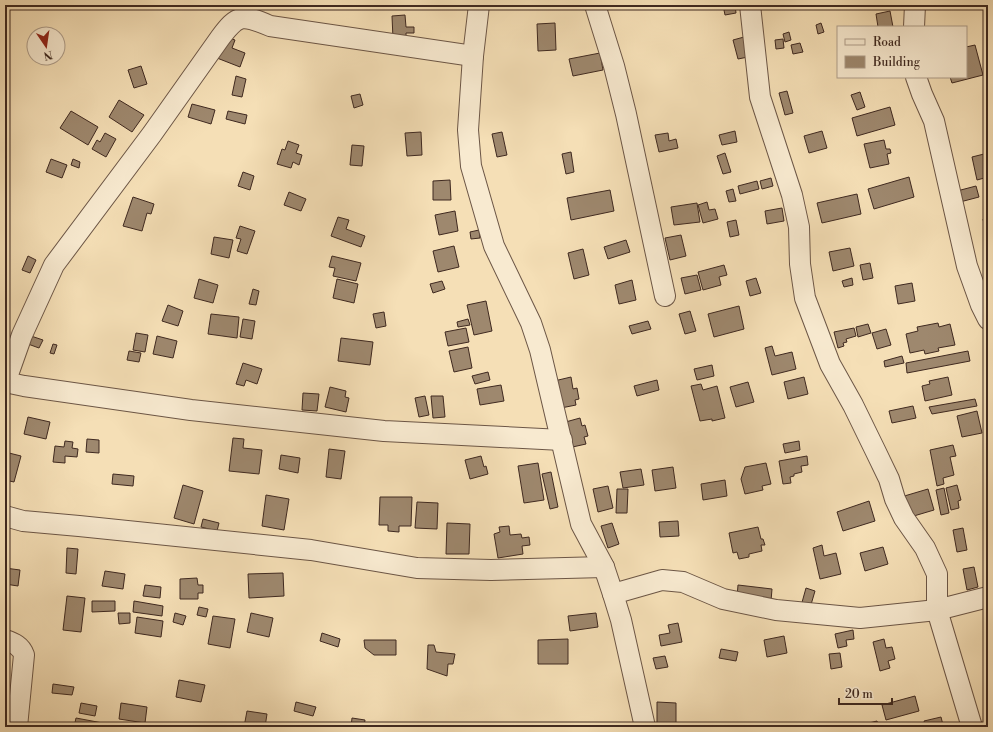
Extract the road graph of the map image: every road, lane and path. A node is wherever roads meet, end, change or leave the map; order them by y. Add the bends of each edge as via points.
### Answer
1 (479, 5) edge
2 (595, 5) edge
3 (750, 5) edge
4 (915, 5) edge
5 (914, 26) edge
6 (473, 56) junction
7 (916, 78) edge
8 (665, 296) dead end
9 (988, 319) edge
10 (5, 383) edge
11 (562, 440) junction
12 (5, 516) edge
13 (604, 567) junction
14 (613, 594) junction
15 (988, 596) edge
16 (937, 610) junction
17 (5, 640) edge
18 (18, 727) edge
19 (645, 727) edge
20 (972, 727) edge

1 - 6 street
2 - 8 street via 626,114
3 - 16 street via 760,97 792,195 799,227 800,264 805,298 830,364 889,479 904,518 925,548 937,574
4 - 5 street
6 - 10 street via 270,26 247,18 238,19 220,38 54,265 22,335
6 - 11 street via 468,130 471,166 494,246 531,323 540,350
7 - 9 street via 934,121 967,266
10 - 11 street via 191,410 368,429
11 - 13 street via 581,524
12 - 13 street via 22,521 311,550 417,568 491,570
13 - 14 street
14 - 16 street via 662,580 683,582 723,599 776,610 860,618
14 - 19 street
15 - 16 street
16 - 20 street
17 - 18 street via 19,647 24,656

